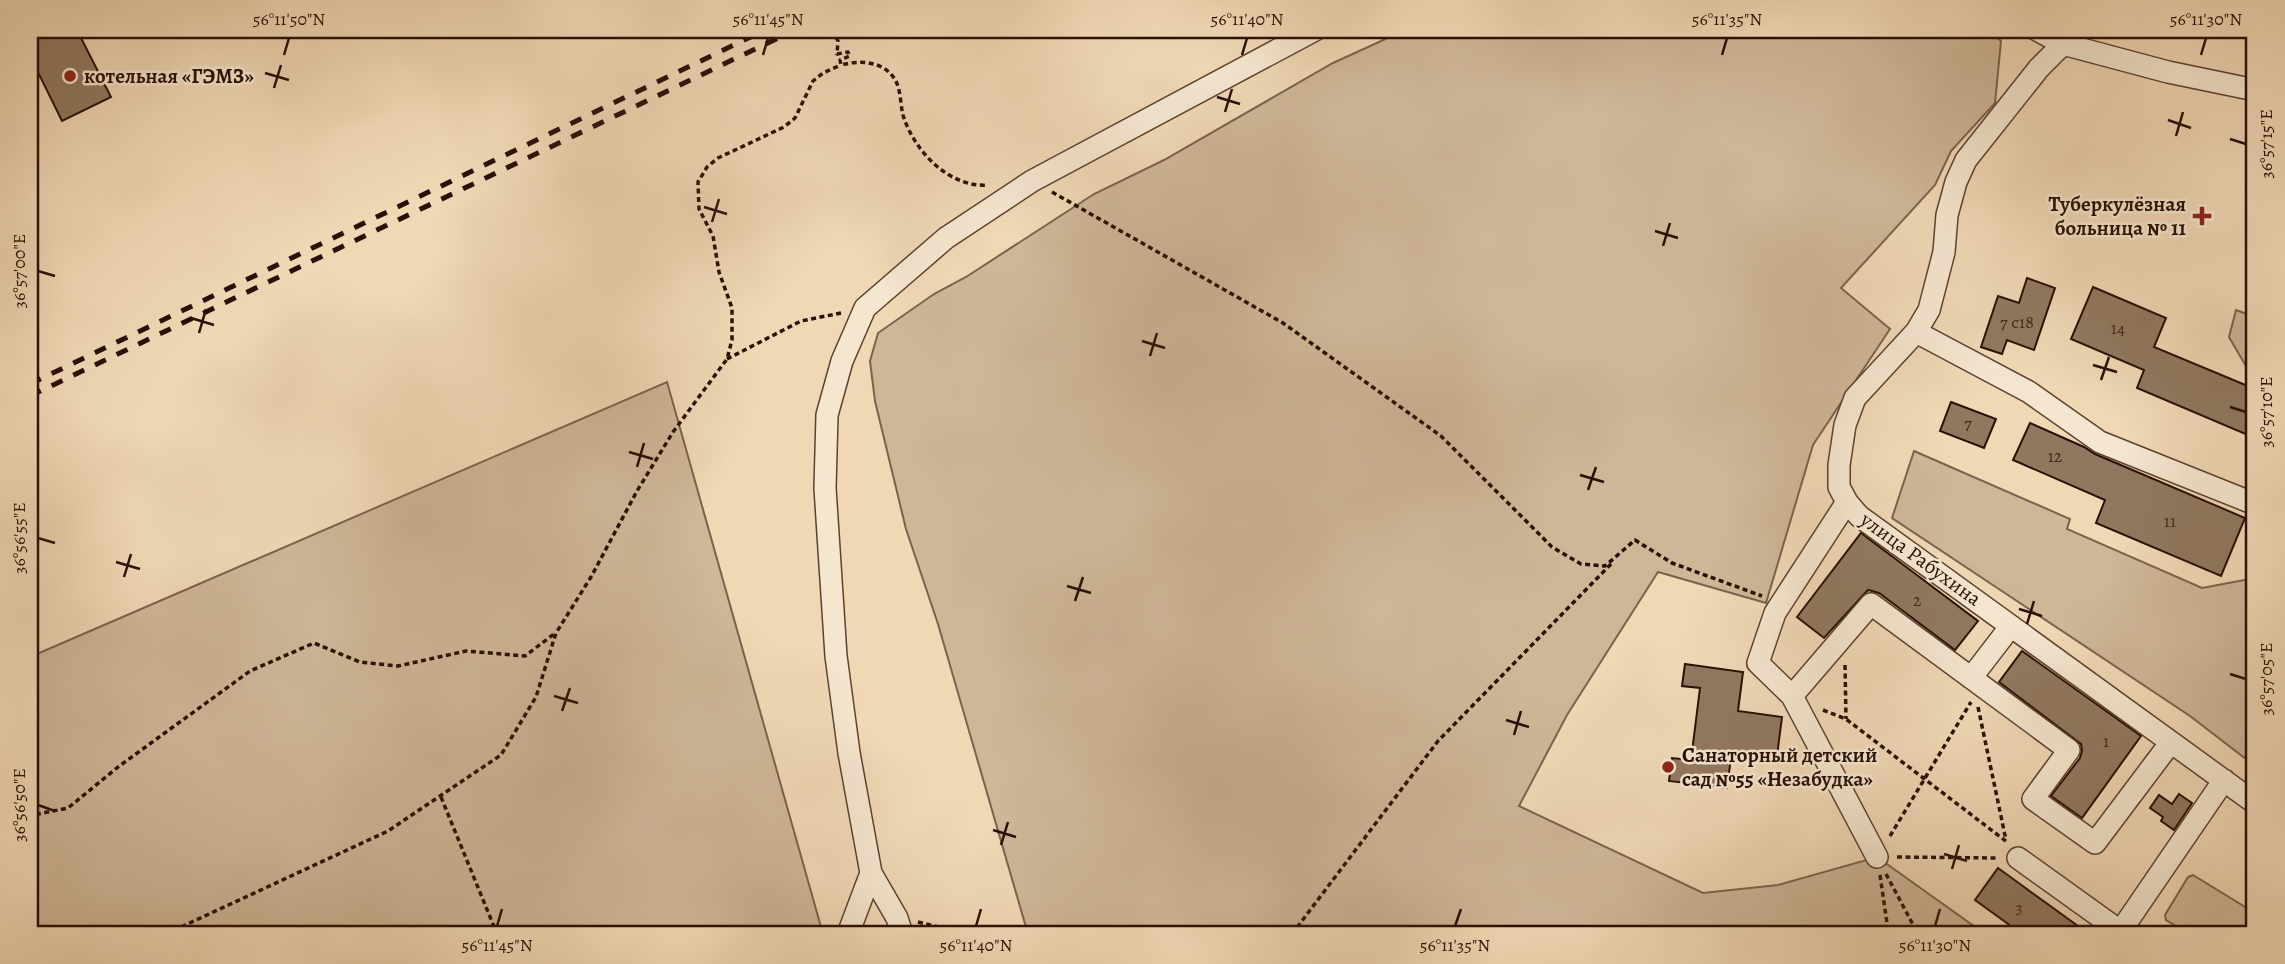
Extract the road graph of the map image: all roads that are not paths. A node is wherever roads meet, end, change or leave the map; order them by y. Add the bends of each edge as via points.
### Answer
1 (1315, 30) edge
2 (2037, 30) edge
3 (2063, 44) junction
4 (2255, 90) edge
5 (1916, 332) junction
6 (1847, 502) junction
7 (2255, 504) edge
8 (2011, 626) junction
9 (1971, 678) junction
10 (1792, 696) junction
11 (2171, 742) junction
12 (2224, 780) junction
13 (2255, 803) edge
14 (2012, 850) road end
15 (1877, 857) road end
16 (871, 873) junction
17 (899, 926) edge
18 (2122, 933) edge
19 (848, 934) edge

1 - 16 street via 1032,181 946,238 865,308 842,361 827,415 825,488 836,656
2 - 3 street
3 - 4 street
3 - 5 street, улица Рабухина via 1966,160 1947,215 1939,280
5 - 6 street, улица Рабухина via 1855,398 1839,465 1839,487
5 - 7 street via 2029,392 2100,442
6 - 8 street, улица Рабухина via 1859,516
6 - 10 street via 1779,606 1758,663
8 - 9 street
8 - 11 street, улица Рабухина
9 - 10 street via 1871,604
9 - 11 street via 2069,750 2033,799 2095,843
10 - 15 street
11 - 12 street, улица Рабухина
12 - 13 street, улица Рабухина
12 - 18 street
14 - 18 street
16 - 17 street
16 - 19 street

